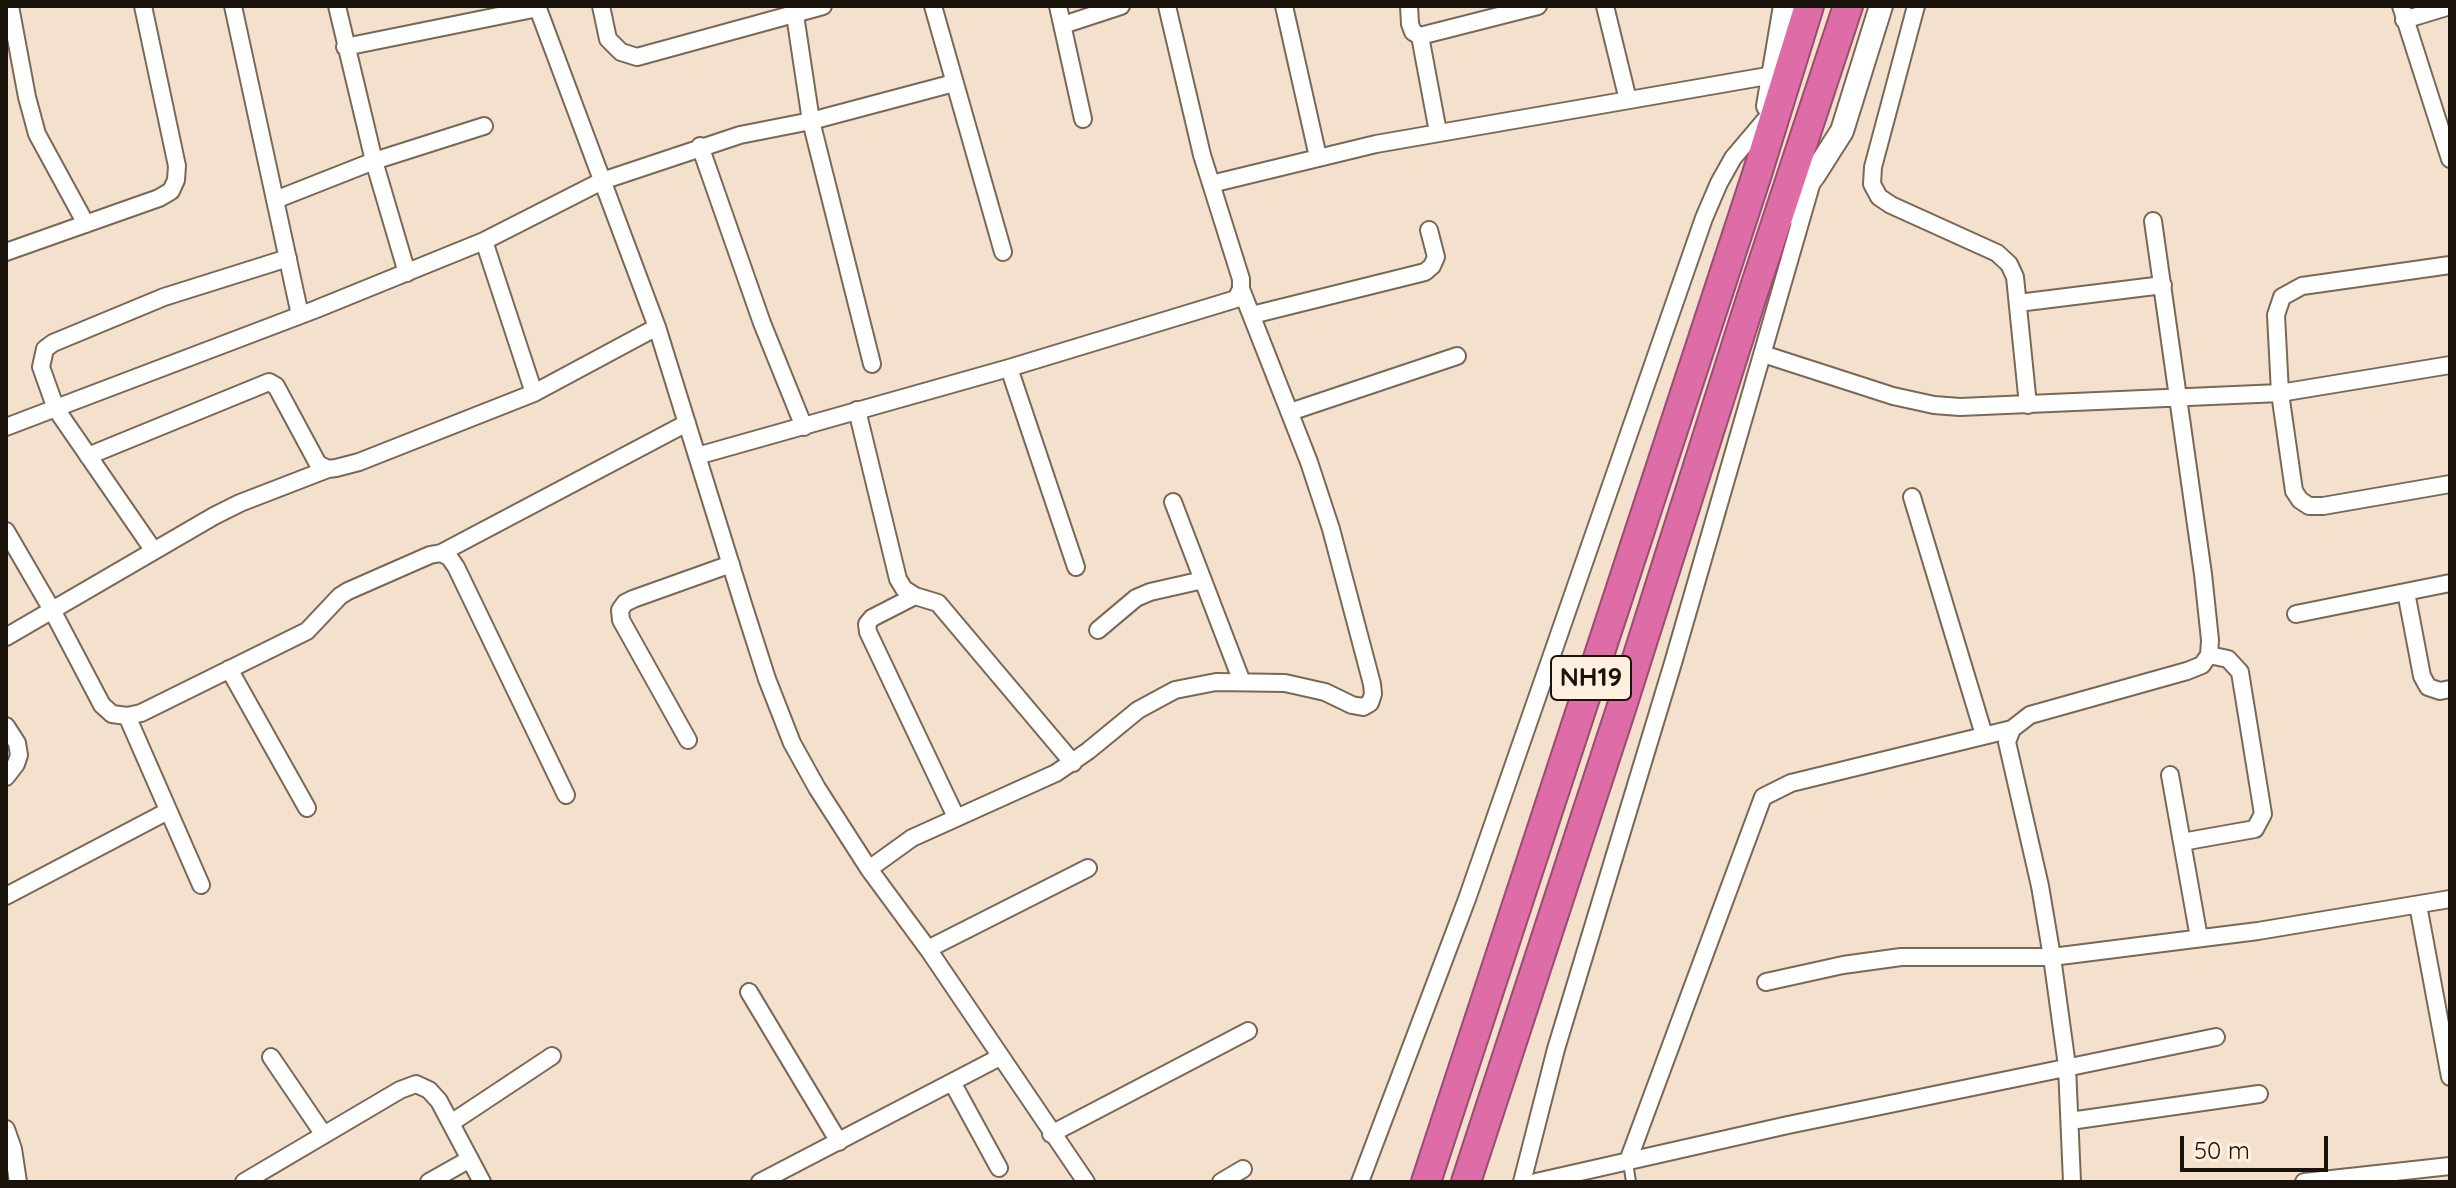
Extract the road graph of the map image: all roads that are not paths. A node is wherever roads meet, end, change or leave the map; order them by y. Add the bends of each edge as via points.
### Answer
1 (10, 6) edge
2 (143, 6) edge
3 (233, 6) edge
4 (337, 6) edge
5 (601, 6) edge
6 (823, 6) edge
7 (933, 6) edge
8 (1058, 6) edge
9 (1121, 6) edge
10 (1167, 6) edge
11 (1284, 6) edge
12 (1409, 6) edge
13 (1538, 6) edge
14 (1605, 6) edge
15 (1785, 6) edge
16 (1809, 6) edge
17 (1848, 6) edge
18 (1881, 6) edge
19 (1916, 6) edge
20 (2450, 6) edge
21 (537, 7) edge
22 (2402, 13) edge
23 (795, 15) junction
24 (1063, 25) junction
25 (1420, 36) junction
26 (345, 47) junction
27 (1773, 75) junction
28 (954, 83) junction
29 (1628, 100) junction
30 (1083, 119) dead end
31 (1766, 119) junction
32 (811, 121) junction
33 (484, 126) dead end
34 (1438, 132) junction
35 (700, 146) junction
36 (1318, 157) junction
37 (2450, 159) edge
38 (374, 161) junction
39 (1757, 174) junction
40 (1814, 175) junction
41 (602, 181) junction
42 (1211, 184) junction
43 (275, 200) junction
44 (2153, 221) dead end
45 (86, 224) junction
46 (1775, 227) junction
47 (1429, 230) dead end
48 (484, 241) junction
49 (6, 252) edge
50 (1003, 252) dead end
51 (288, 258) junction
52 (2450, 265) edge
53 (407, 273) junction
54 (2163, 285) junction
55 (1241, 289) junction
56 (2018, 303) junction
57 (300, 315) junction
58 (1252, 315) junction
59 (657, 327) junction
60 (1763, 354) junction
61 (1457, 356) dead end
62 (872, 364) dead end
63 (2450, 365) edge
64 (1009, 368) junction
65 (534, 393) junction
66 (2280, 393) junction
67 (2180, 398) junction
68 (2028, 405) junction
69 (56, 409) junction
70 (857, 410) junction
71 (1290, 412) junction
72 (687, 423) junction
73 (6, 427) edge
74 (804, 427) junction
75 (88, 456) junction
76 (697, 456) junction
77 (328, 469) junction
78 (2450, 484) edge
79 (1912, 497) dead end
80 (1173, 502) dead end
81 (6, 531) edge
82 (154, 551) junction
83 (441, 553) junction
84 (731, 564) junction
85 (1076, 567) dead end
86 (1203, 580) junction
87 (2450, 583) edge
88 (2406, 592) junction
89 (915, 596) junction
90 (52, 610) junction
91 (2296, 614) dead end
92 (1098, 630) dead end
93 (6, 637) edge
94 (2209, 655) junction
95 (229, 669) junction
96 (1242, 682) junction
97 (2450, 689) edge
98 (127, 716) junction
99 (6, 726) edge
100 (2012, 729) junction
101 (1984, 735) junction
102 (688, 740) dead end
103 (1073, 763) junction
104 (2170, 775) dead end
105 (6, 777) edge
106 (566, 795) dead end
107 (307, 808) dead end
108 (168, 811) junction
109 (956, 817) junction
110 (2182, 842) junction
111 (1088, 868) dead end
112 (869, 869) junction
113 (201, 885) dead end
114 (6, 896) edge
115 (2450, 899) edge
116 (2418, 905) junction
117 (2199, 938) junction
118 (928, 949) junction
119 (2052, 957) junction
120 (1766, 982) dead end
121 (749, 992) dead end
122 (1248, 1031) dead end
123 (2216, 1037) dead end
124 (552, 1056) dead end
125 (271, 1057) dead end
126 (1000, 1057) junction
127 (2067, 1066) junction
128 (2450, 1077) edge
129 (952, 1082) junction
130 (2259, 1094) dead end
131 (2070, 1121) junction
132 (451, 1123) junction
133 (6, 1129) edge
134 (1051, 1134) junction
135 (324, 1135) junction
136 (839, 1142) junction
137 (470, 1159) junction
138 (1628, 1161) junction
139 (2450, 1166) edge
140 (999, 1168) dead end
141 (1243, 1169) dead end
142 (18, 1182) edge
143 (244, 1182) edge
144 (429, 1182) edge
145 (482, 1182) edge
146 (760, 1182) edge
147 (1086, 1182) edge
148 (1221, 1182) edge
149 (1360, 1182) edge
150 (1426, 1182) edge
151 (1466, 1182) edge
152 (1522, 1182) edge
153 (1536, 1182) edge
154 (1631, 1182) edge
155 (2072, 1182) edge
156 (2304, 1182) edge

1 - 45 street via 37,134
2 - 45 street via 176,180 159,198
3 - 43 street
4 - 26 street
5 - 23 street via 608,39 621,52 637,57
6 - 23 street
7 - 28 street
8 - 24 street
9 - 24 street
10 - 42 street
11 - 36 street
12 - 25 street via 1410,24
13 - 25 street
14 - 29 street
15 - 27 main road
16 - 39 highway, NH19
17 - 46 highway, NH19
18 - 40 main road via 1842,131
19 - 56 street via 1872,184 1891,205 1997,253 2015,277
20 - 22 street
21 - 26 street
21 - 41 street
22 - 37 street
23 - 32 street
24 - 30 street
25 - 34 street
26 - 38 street
27 - 29 street
27 - 31 main road
28 - 32 street
28 - 50 street
29 - 34 street
31 - 39 main road
31 - 149 street via 1733,158 1704,218 1467,899
32 - 35 street
32 - 62 street
33 - 38 street
34 - 36 street
35 - 41 street
35 - 74 street
36 - 42 street
38 - 43 street
38 - 53 street
39 - 150 highway, NH19
40 - 46 main road
40 - 60 street
41 - 48 street
41 - 59 street
42 - 55 street
43 - 51 street
44 - 54 street
45 - 49 street
46 - 151 highway, NH19
47 - 58 street via 1436,257 1425,272
48 - 53 street
48 - 65 street
51 - 57 street
51 - 69 street via 164,297 53,343 45,349 41,367
52 - 66 street via 2291,289 2277,306
53 - 57 street
54 - 56 street
54 - 67 street
55 - 58 street
55 - 64 street via 1229,303
56 - 68 street
57 - 69 street
58 - 71 street
59 - 65 street
59 - 72 street
60 - 68 street via 1913,402
60 - 152 street via 1556,1049
61 - 71 street
63 - 66 street
64 - 70 street
64 - 85 street
65 - 77 street via 359,462
66 - 67 street
66 - 78 street via 2294,491 2309,506
67 - 68 street
67 - 94 street
69 - 73 street
69 - 75 street
70 - 74 street
70 - 89 street via 898,579
71 - 96 street via 1331,529 1373,694 1363,707 1304,686
72 - 76 street
72 - 83 street
74 - 76 street
75 - 77 street via 269,382 276,386 310,453
75 - 82 street
76 - 84 street
77 - 82 street via 240,503
79 - 101 street
80 - 86 street
81 - 90 street
82 - 90 street
83 - 95 street via 348,591 307,631
83 - 106 street via 456,567
84 - 102 street via 633,599 620,610
84 - 112 street via 792,743
86 - 92 street via 1136,598
86 - 96 street
87 - 88 street
88 - 91 street
88 - 97 street via 2422,676 2428,687
89 - 103 street via 946,611
89 - 109 street via 872,618 868,632
90 - 93 street
90 - 98 street via 102,705 112,714
94 - 100 street via 2202,665 2030,715
94 - 110 street via 2228,659 2240,672 2263,814 2255,829
95 - 98 street
95 - 107 street
96 - 103 street via 1193,685 1154,700
98 - 108 street
99 - 105 street via 19,755
100 - 101 street
100 - 119 street via 2009,754
101 - 138 street via 1791,783 1763,797
103 - 109 street
104 - 110 street
108 - 113 street
108 - 114 street
109 - 112 street via 897,847
110 - 117 street
111 - 118 street
112 - 118 street
115 - 116 street
116 - 117 street
116 - 128 street
117 - 119 street
118 - 126 street
119 - 120 street via 1901,957
119 - 127 street
121 - 136 street
122 - 134 street
123 - 127 street
124 - 132 street
125 - 135 street
126 - 129 street
126 - 134 street
127 - 131 street
127 - 138 street
129 - 136 street
129 - 140 street
130 - 131 street
131 - 155 street
132 - 135 street via 439,1101 416,1084
132 - 137 street
133 - 142 street
134 - 147 street
135 - 143 street
136 - 146 street
137 - 144 street
137 - 145 street
138 - 153 street
138 - 154 lane
139 - 156 street
141 - 148 street

